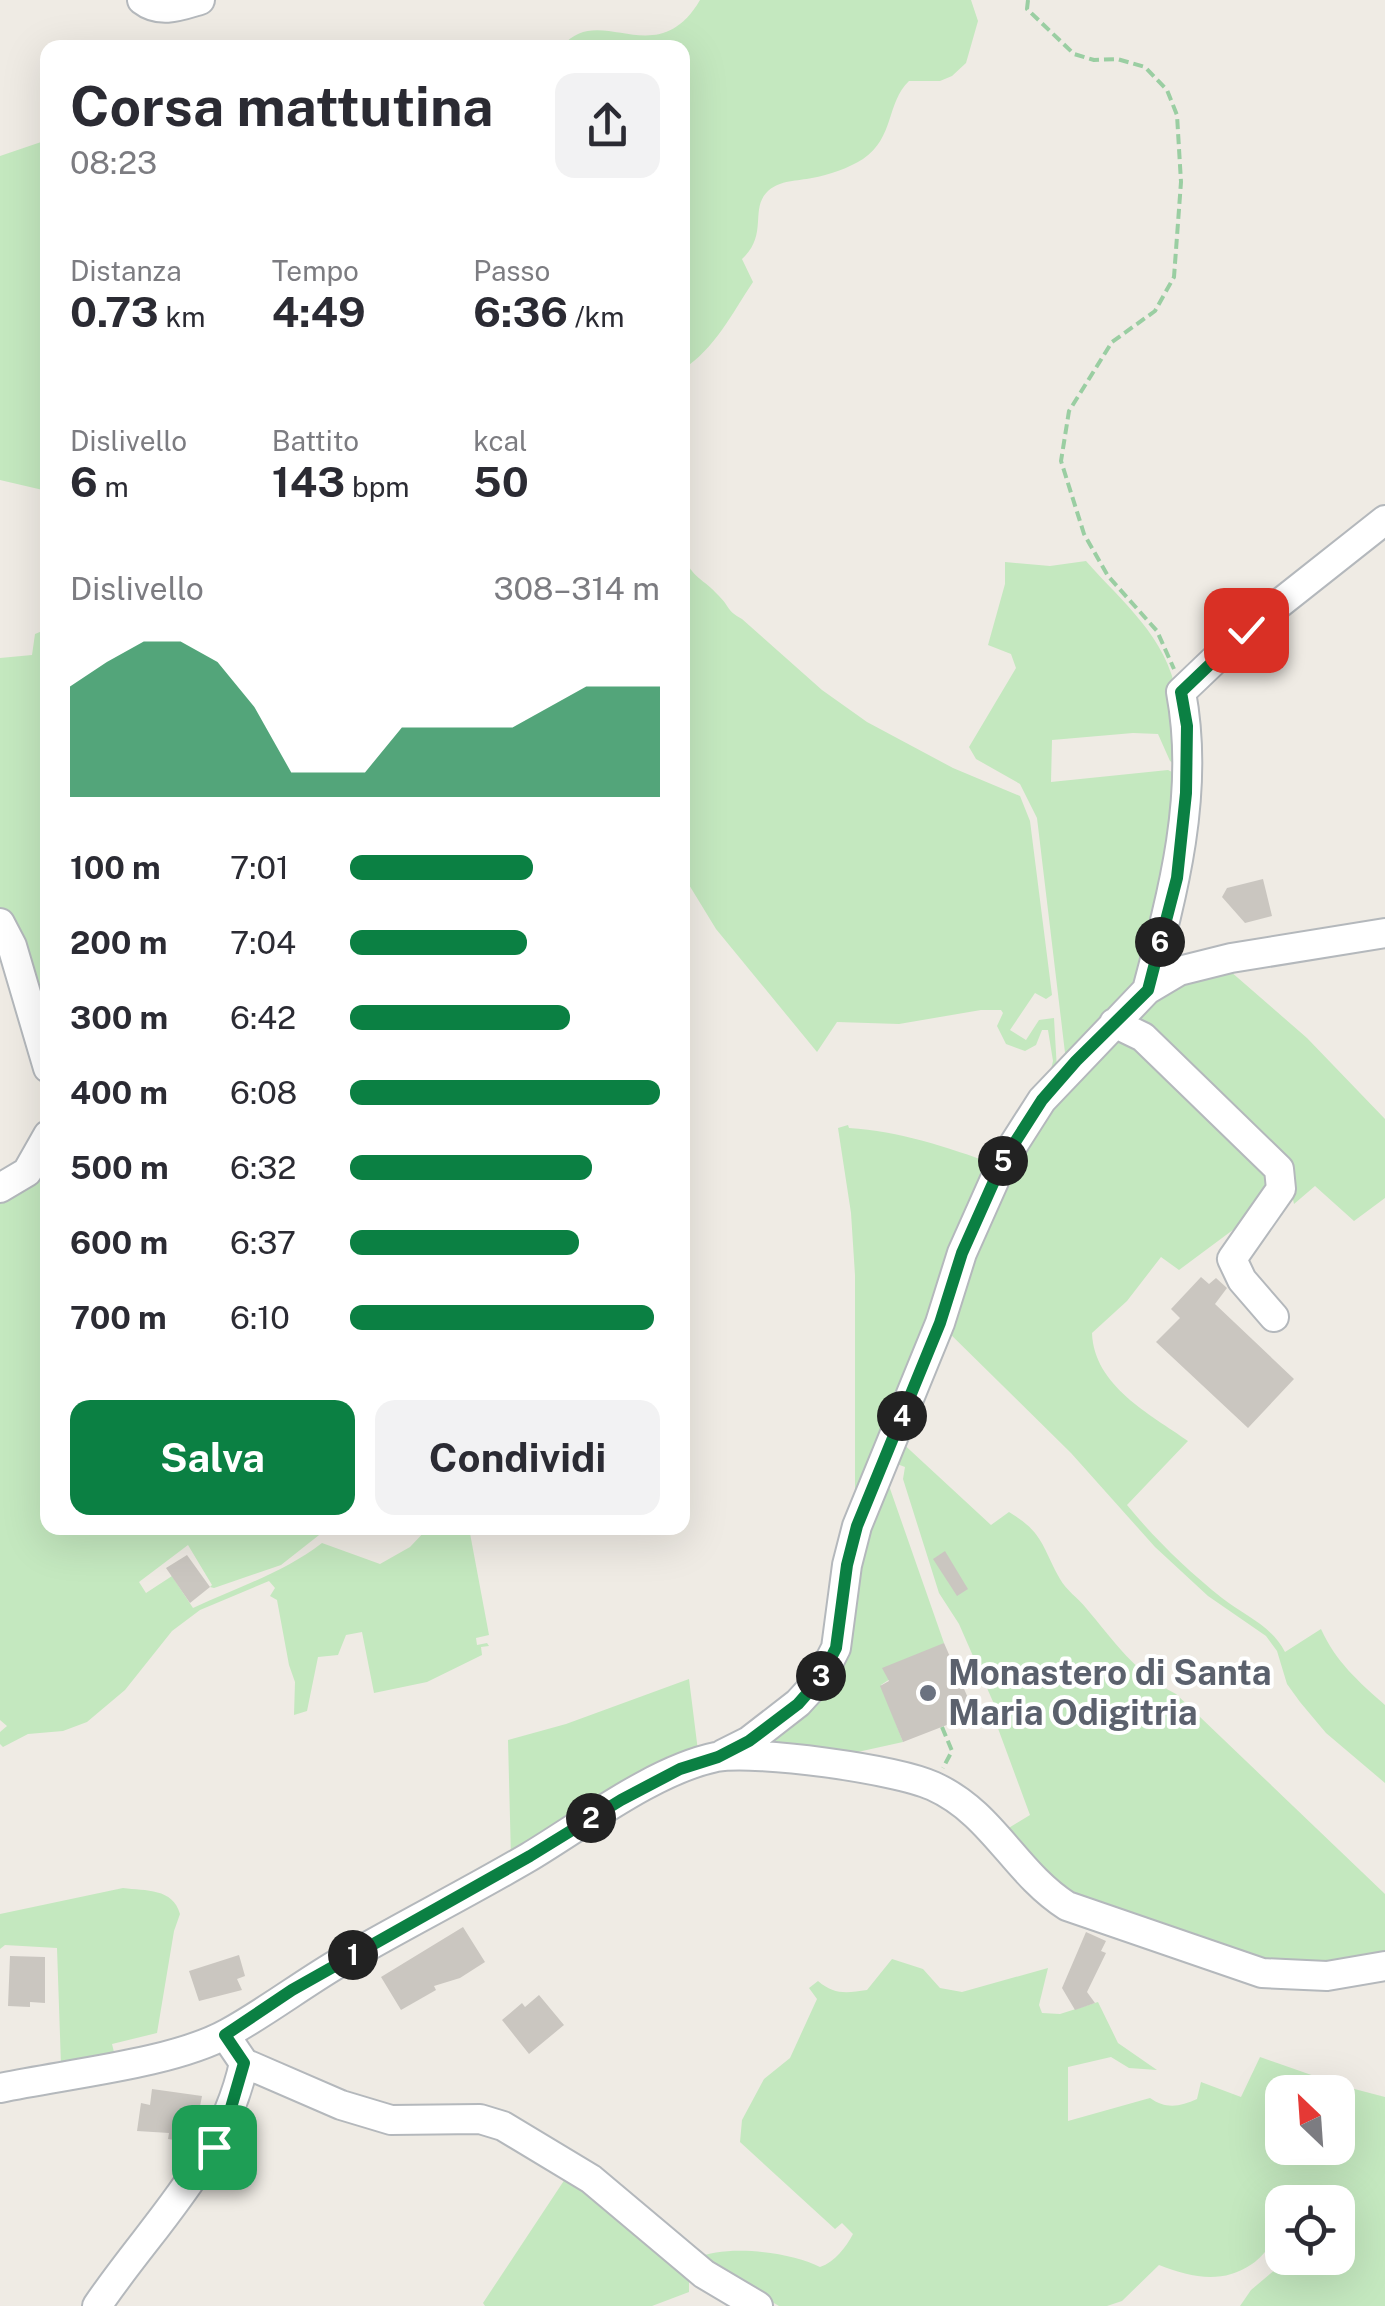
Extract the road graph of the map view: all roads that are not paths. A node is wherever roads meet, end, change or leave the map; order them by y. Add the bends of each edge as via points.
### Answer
1 (142, 0) edge
2 (200, 0) edge
3 (1385, 520) edge
4 (0, 923) edge
5 (1385, 933) edge
6 (1148, 990) junction
7 (1114, 1023) junction
8 (40, 1041) edge
9 (40, 1149) edge
10 (0, 1188) edge
11 (1274, 1317) dead end
12 (718, 1757) junction
13 (1385, 1966) edge
14 (225, 2035) junction
15 (244, 2063) junction
16 (0, 2088) edge
17 (97, 2306) edge
18 (758, 2306) edge

1 - 2 street via 156,8
3 - 6 street via 1246,630 1181,692 1186,776 1177,878
4 - 8 street
5 - 6 street via 1231,958 1179,972
6 - 7 street
7 - 11 street via 1143,1038 1279,1168 1281,1189 1232,1259
7 - 12 street via 1042,1100 996,1176 857,1526 836,1648 820,1679 773,1724
9 - 10 street via 27,1172
12 - 13 street via 858,1768 931,1786 994,1831 1038,1887 1066,1906 1262,1973 1326,1976
12 - 14 street via 621,1800
14 - 15 street
14 - 16 street via 126,2064
15 - 17 street via 214,2147
15 - 18 street via 391,2120 480,2119 503,2126 591,2179 704,2274

